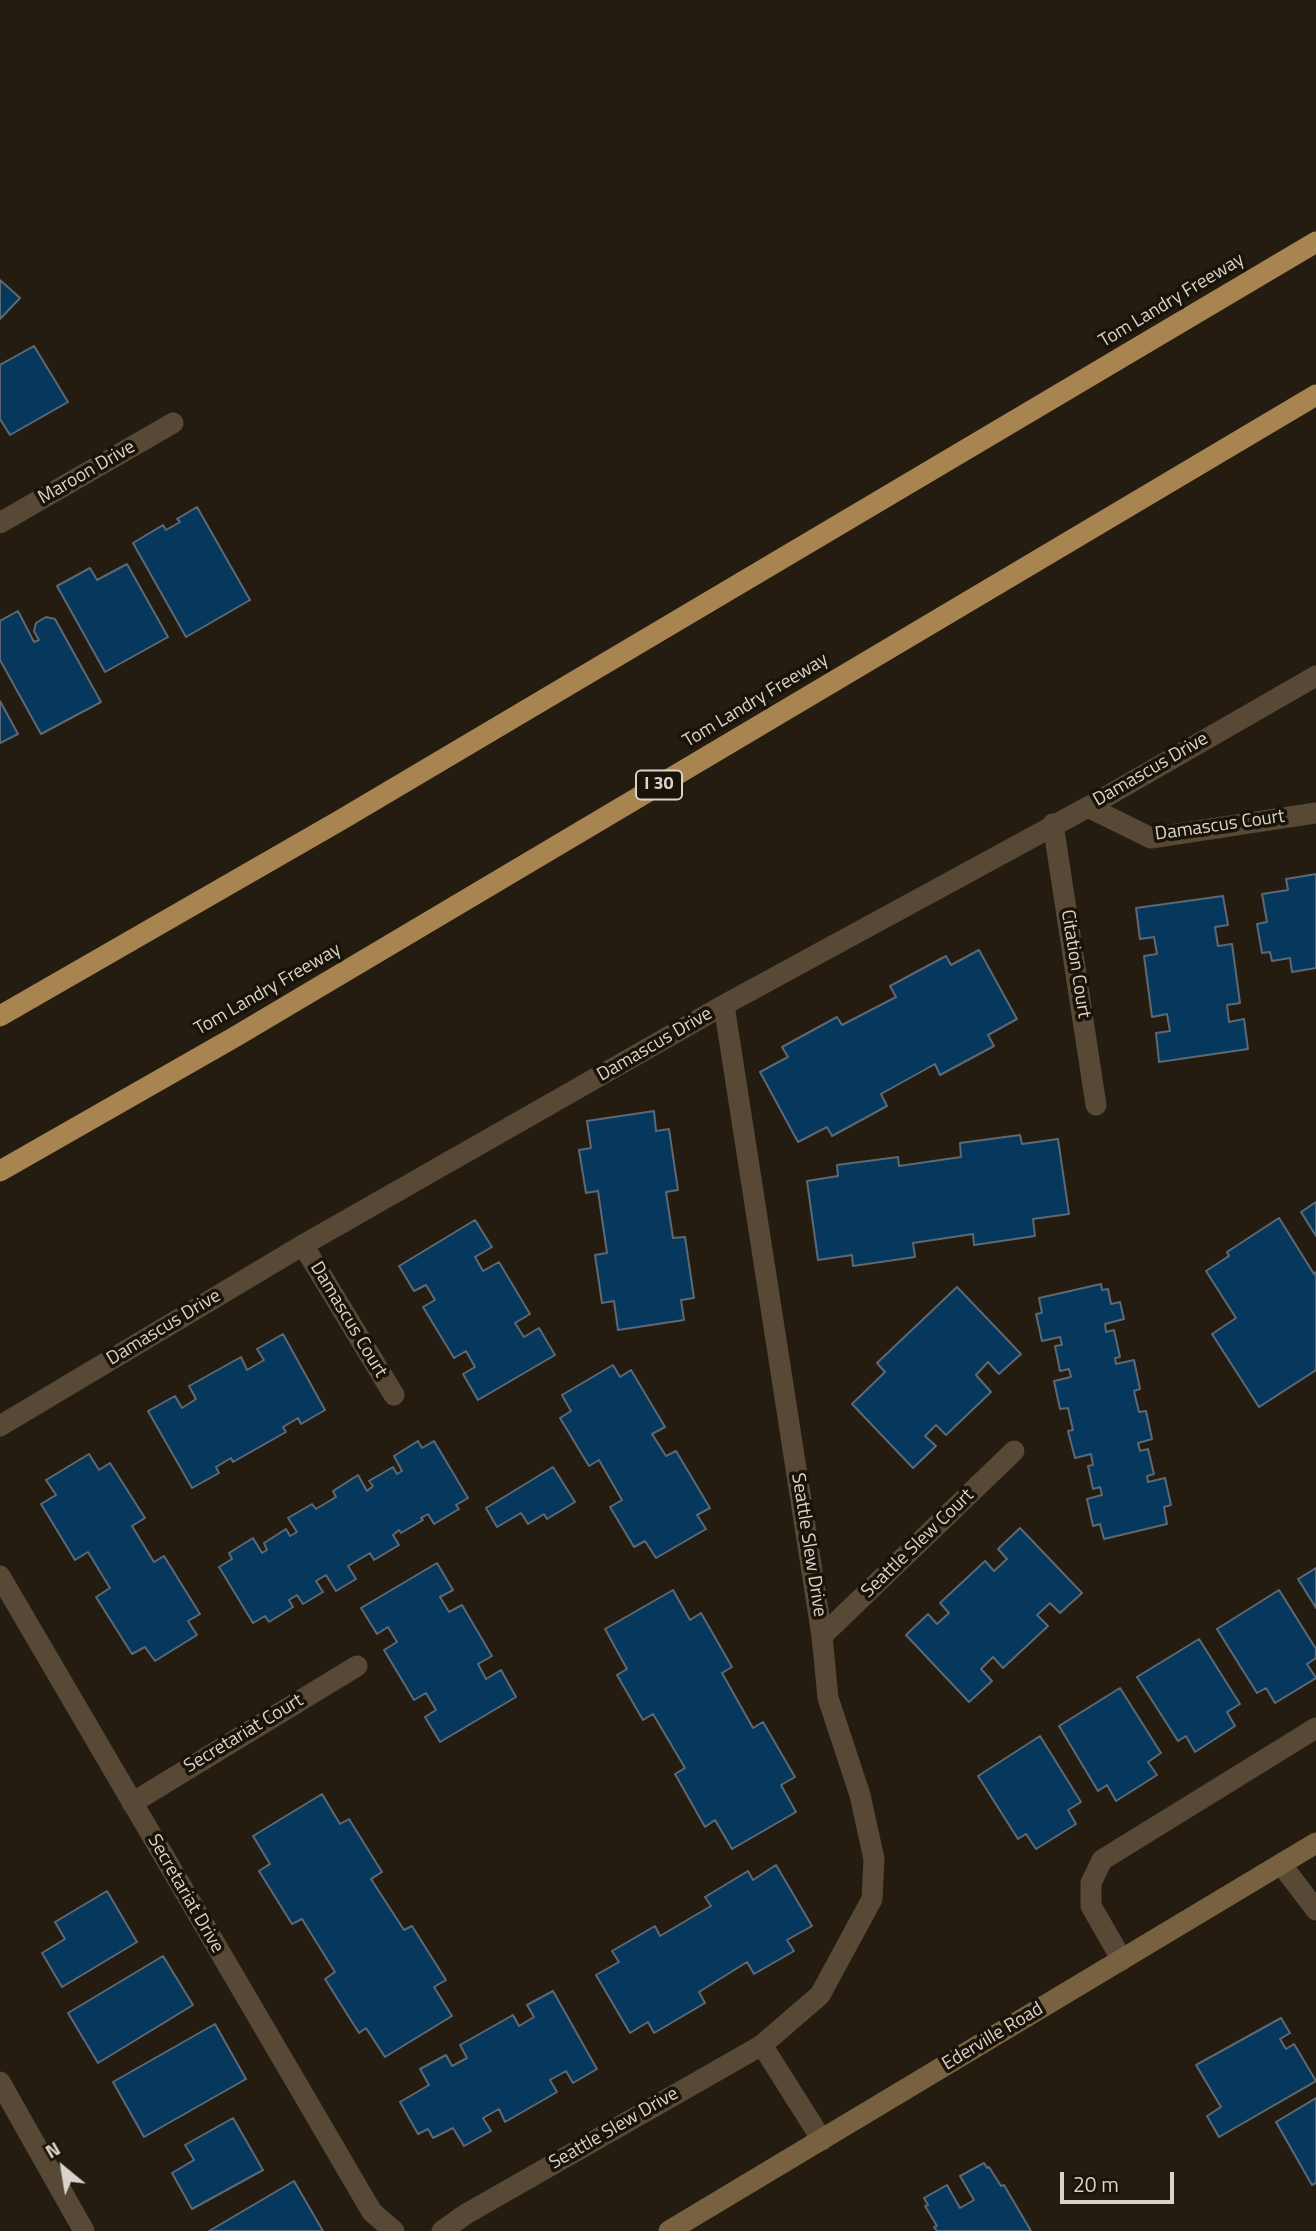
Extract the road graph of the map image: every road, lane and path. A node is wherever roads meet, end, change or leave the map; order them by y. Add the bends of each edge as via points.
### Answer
1 (1316, 242) edge
2 (1316, 395) edge
3 (173, 423) dead end
4 (0, 523) edge
5 (1316, 676) edge
6 (1088, 807) junction
7 (1316, 813) edge
8 (1053, 824) junction
9 (724, 1005) junction
10 (0, 1016) edge
11 (1096, 1105) dead end
12 (0, 1171) edge
13 (303, 1245) junction
14 (394, 1395) dead end
15 (0, 1426) edge
16 (1014, 1451) dead end
17 (0, 1576) edge
18 (822, 1636) junction
19 (357, 1666) dead end
20 (1316, 1728) edge
21 (132, 1803) junction
22 (1316, 1843) edge
23 (1281, 1864) junction
24 (1316, 1910) edge
25 (1122, 1960) junction
26 (762, 2045) junction
27 (0, 2082) edge
28 (822, 2140) junction
29 (471, 2222) edge
30 (85, 2231) edge
31 (394, 2231) edge
32 (442, 2231) edge
33 (670, 2231) edge

1 - 10 highway, Tom Landry Freeway via 339,821
2 - 12 highway, Tom Landry Freeway / I 30 via 233,1038
3 - 4 street, Maroon Drive
5 - 6 street, Damascus Drive
6 - 7 street, Damascus Court via 1151,838
6 - 8 street, Damascus Drive
8 - 9 street, Damascus Drive
8 - 11 street, Citation Court
9 - 13 street, Damascus Drive
9 - 18 street, Seattle Slew Drive
13 - 14 street, Damascus Court
13 - 15 street, Damascus Drive
16 - 18 street, Seattle Slew Court
17 - 21 street, Secretariat Drive
18 - 26 street, Seattle Slew Drive via 828,1698 860,1795 874,1859 872,1899 820,1996
19 - 21 street, Secretariat Court
20 - 25 street via 1102,1860 1091,1883 1091,1906
21 - 31 street, Secretariat Drive via 372,2212
22 - 23 street, Ederville Road
23 - 24 street
23 - 25 street, Ederville Road
25 - 28 street, Ederville Road
26 - 28 street
26 - 29 street, Seattle Slew Drive
27 - 30 street
28 - 33 street, Ederville Road
29 - 32 street, Seattle Slew Drive

